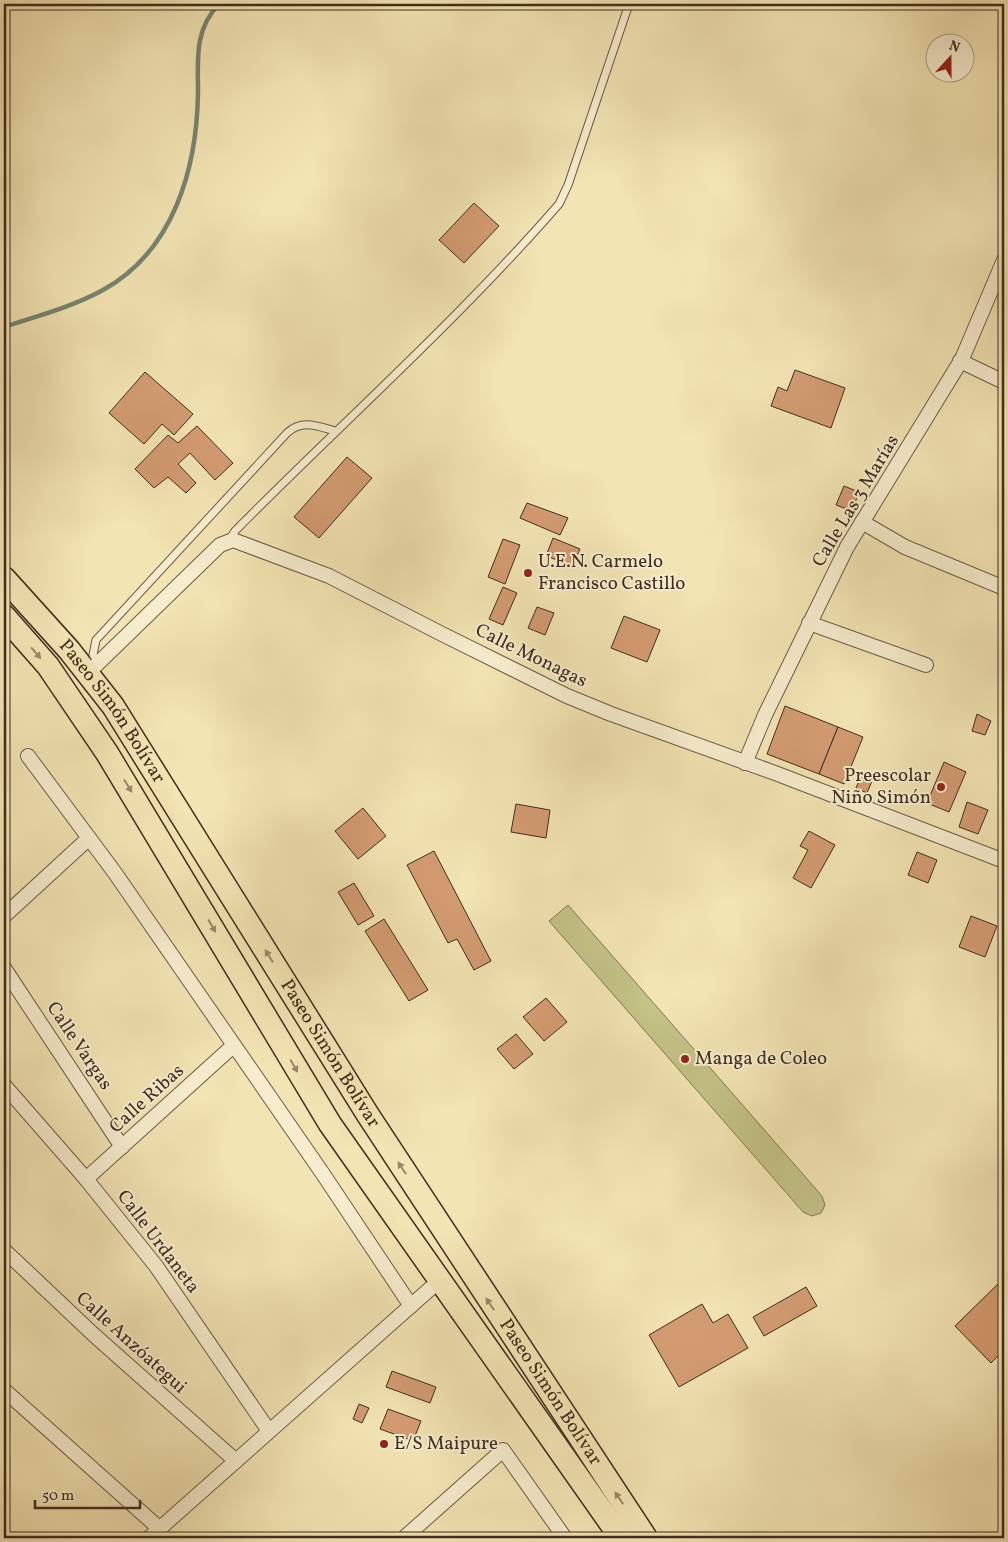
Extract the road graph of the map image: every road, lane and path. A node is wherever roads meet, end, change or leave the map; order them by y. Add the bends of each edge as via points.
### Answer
1 (629, 4) edge
2 (1004, 260) edge
3 (960, 361) junction
4 (1004, 382) edge
5 (335, 430) junction
6 (862, 522) junction
7 (229, 540) junction
8 (4, 578) edge
9 (1004, 588) edge
10 (4, 616) edge
11 (809, 623) junction
12 (926, 665) dead end
13 (93, 668) junction
14 (28, 756) dead end
15 (744, 763) junction
16 (89, 838) junction
17 (1004, 861) edge
18 (4, 916) edge
19 (4, 968) edge
20 (233, 1046) junction
21 (4, 1085) edge
22 (122, 1147) junction
23 (86, 1179) junction
24 (4, 1250) edge
25 (440, 1280) junction
26 (411, 1306) junction
27 (4, 1390) edge
28 (269, 1432) junction
29 (236, 1461) junction
30 (160, 1529) junction
31 (149, 1538) edge
32 (404, 1538) edge
33 (565, 1538) edge
34 (621, 1538) edge
35 (646, 1538) edge

1 - 5 lane via 559,204 450,321
2 - 3 street, Calle Las 3 Marías
3 - 4 street
3 - 6 street, Calle Las 3 Marías
5 - 7 lane
5 - 13 lane via 306,424 295,426 287,433 96,640
6 - 9 street via 905,547
6 - 11 street, Calle Las 3 Marías
7 - 13 street via 220,545
7 - 15 street, Calle Monagas via 329,576 576,700
8 - 13 main road, Paseo Simón Bolívar
10 -> 25 main road, Paseo Simón Bolívar via 48,666 76,705 184,878 304,1083
11 - 12 street
11 - 15 street, Calle Las 3 Marías
35 -> 13 main road, Paseo Simón Bolívar via 384,1139
14 - 16 street
15 - 17 street, Calle Monagas
16 - 18 street
16 - 20 street
19 - 22 street, Calle Vargas
20 - 22 street, Calle Ribas
20 - 26 street
21 - 23 street, Calle Urdaneta
22 - 23 street, Calle Ribas
23 - 28 street, Calle Urdaneta via 156,1266
24 - 29 street, Calle Anzóategui
25 - 26 street
25 - 34 main road, Paseo Simón Bolívar
26 - 28 street
27 - 30 street
28 - 29 street
29 - 30 street
30 - 31 street
32 - 33 street via 503,1450

